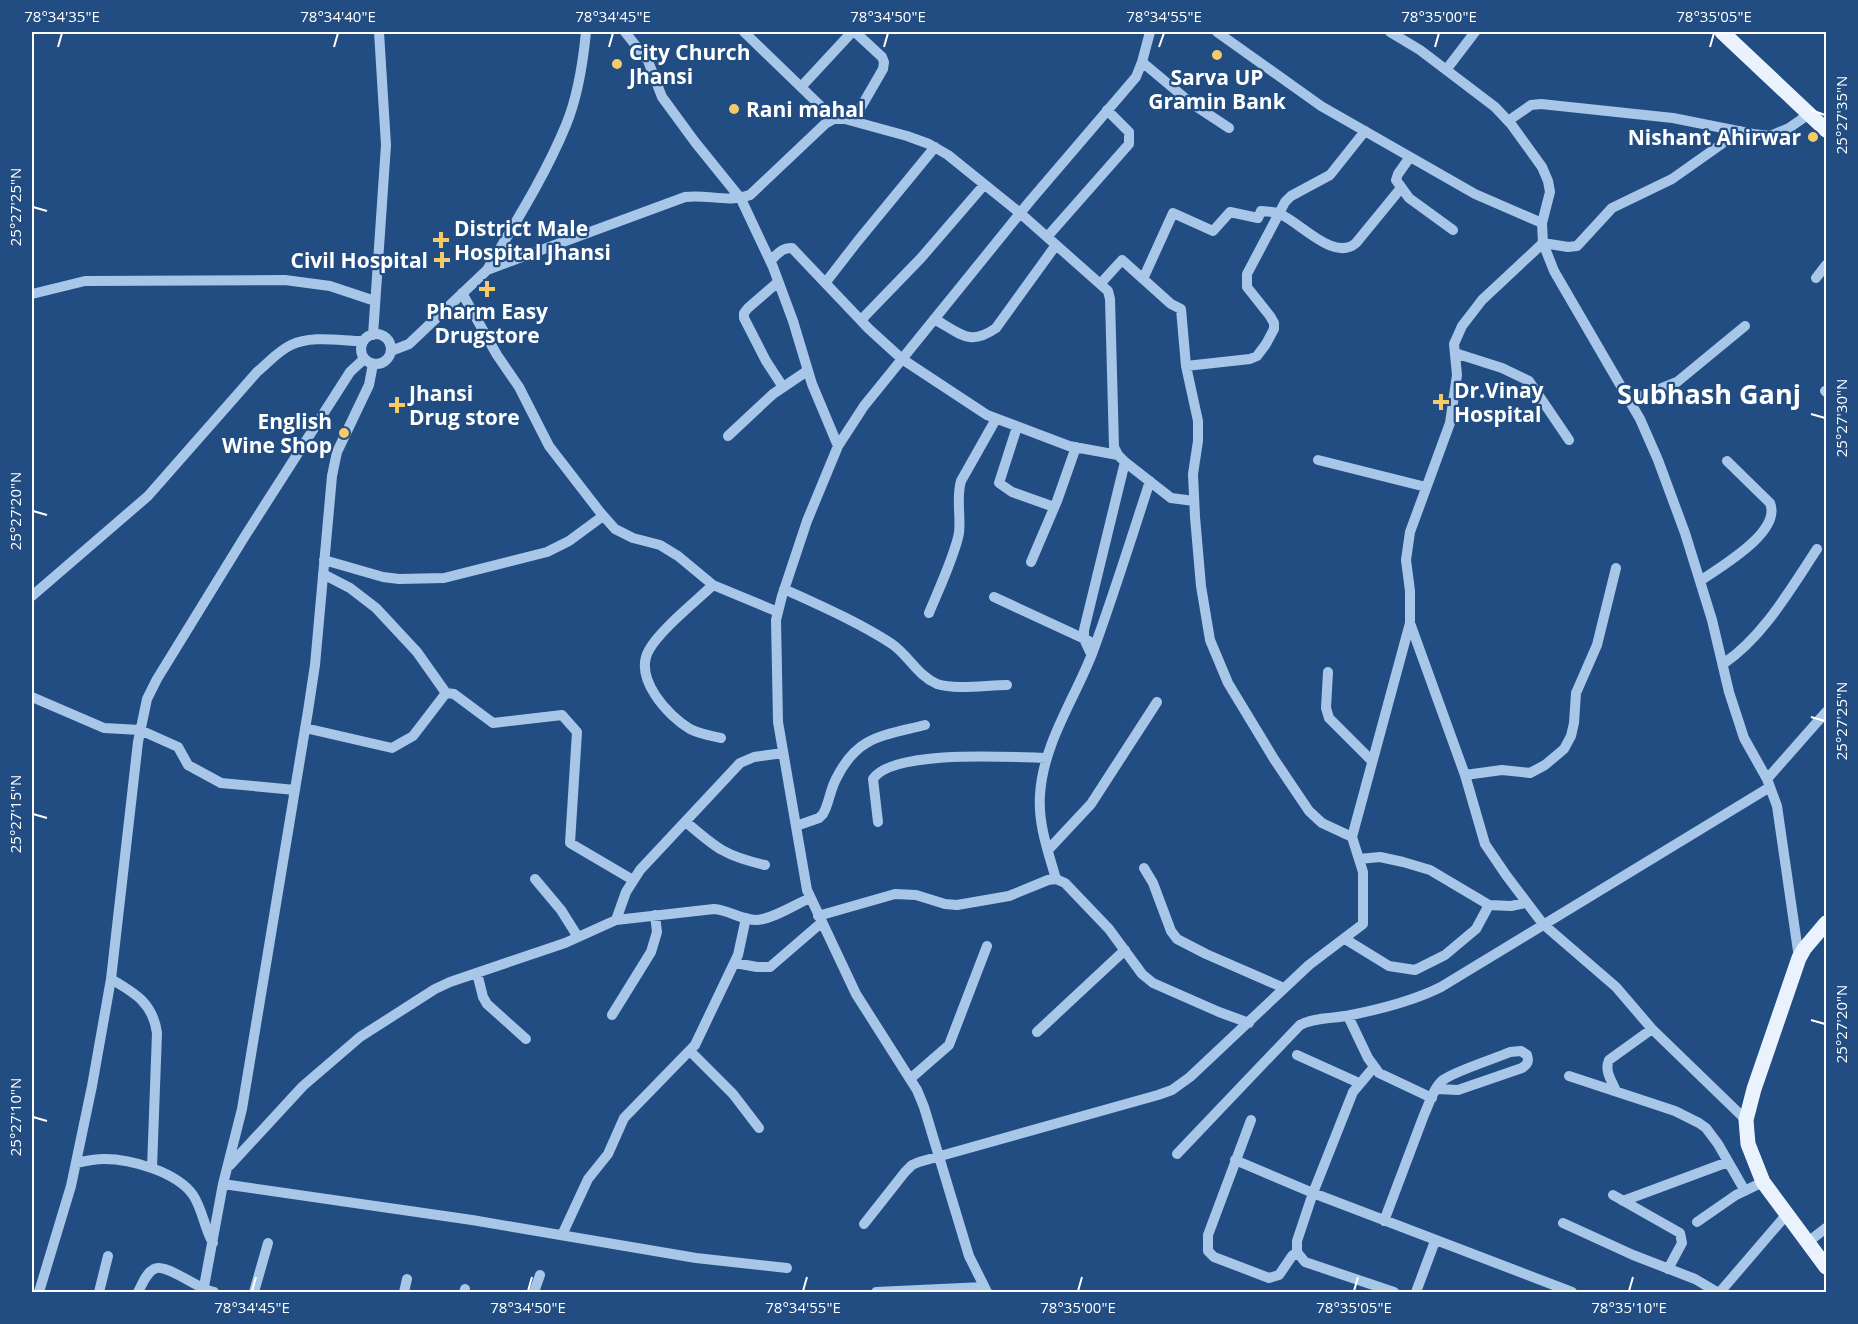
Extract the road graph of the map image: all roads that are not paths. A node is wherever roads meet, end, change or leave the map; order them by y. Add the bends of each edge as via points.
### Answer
1 (379, 32) edge
2 (586, 32) edge
3 (625, 32) edge
4 (744, 32) edge
5 (854, 32) edge
6 (1150, 32) edge
7 (1217, 32) edge
8 (1390, 32) edge
9 (1474, 32) edge
10 (1722, 32) edge
11 (1142, 62) junction
12 (1446, 70) junction
13 (801, 87) junction
14 (1107, 110) junction
15 (1809, 114) junction
16 (834, 119) junction
17 (853, 121) junction
18 (1508, 121) junction
19 (1229, 128) dead end
20 (1826, 128) edge
21 (1365, 131) junction
22 (1740, 131) junction
23 (935, 147) junction
24 (1410, 157) junction
25 (984, 185) junction
26 (1401, 188) junction
27 (741, 199) junction
28 (1020, 213) junction
29 (1278, 213) junction
30 (1542, 223) junction
31 (1454, 230) dead end
32 (1047, 237) junction
33 (1543, 243) junction
34 (1056, 245) junction
35 (770, 261) junction
36 (1827, 265) edge
37 (487, 270) junction
38 (1816, 278) dead end
39 (1143, 279) junction
40 (778, 282) junction
41 (826, 282) junction
42 (1101, 283) junction
43 (462, 293) junction
44 (32, 294) edge
45 (375, 302) junction
46 (861, 320) junction
47 (934, 320) junction
48 (1745, 326) dead end
49 (368, 338) junction
50 (391, 351) junction
51 (1455, 353) junction
52 (902, 359) junction
53 (369, 362) junction
54 (1186, 366) junction
55 (807, 371) junction
56 (783, 387) junction
57 (1630, 402) junction
58 (996, 419) junction
59 (1017, 427) junction
60 (728, 436) dead end
61 (1569, 440) dead end
62 (838, 446) junction
63 (1076, 447) junction
64 (1121, 459) junction
65 (1318, 460) dead end
66 (1727, 461) dead end
67 (1150, 481) junction
68 (1426, 487) junction
69 (1194, 501) junction
70 (1054, 507) junction
71 (603, 516) junction
72 (1817, 549) dead end
73 (324, 560) junction
74 (1030, 562) dead end
75 (1616, 568) dead end
76 (323, 574) junction
77 (1700, 580) junction
78 (713, 585) junction
79 (784, 589) junction
80 (32, 596) edge
81 (994, 597) dead end
82 (778, 612) junction
83 (929, 613) dead end
84 (1410, 623) junction
85 (1084, 639) junction
86 (1093, 649) junction
87 (1723, 664) junction
88 (1328, 672) dead end
89 (1007, 685) dead end
90 (446, 693) junction
91 (32, 697) edge
92 (1157, 702) dead end
93 (1827, 711) edge
94 (925, 725) dead end
95 (305, 728) junction
96 (140, 730) junction
97 (721, 738) dead end
98 (783, 753) junction
99 (1047, 758) junction
100 (1372, 761) junction
101 (1466, 775) junction
102 (1769, 783) junction
103 (296, 790) junction
104 (686, 822) junction
105 (878, 822) dead end
106 (796, 826) junction
107 (1352, 837) junction
108 (1048, 850) junction
109 (1359, 859) junction
110 (765, 865) dead end
111 (1144, 868) dead end
112 (535, 879) dead end
113 (1056, 879) junction
114 (633, 880) junction
115 (810, 898) junction
116 (1526, 903) junction
117 (1489, 905) junction
118 (655, 915) junction
119 (746, 918) junction
120 (616, 920) junction
121 (820, 920) junction
122 (1827, 923) edge
123 (1544, 924) junction
124 (578, 937) junction
125 (1345, 939) junction
126 (987, 946) dead end
127 (1125, 950) junction
128 (1799, 958) junction
129 (735, 963) junction
130 (477, 973) junction
131 (111, 979) junction
132 (1284, 988) junction
133 (612, 1015) dead end
134 (1348, 1016) junction
135 (1249, 1023) junction
136 (1652, 1029) junction
137 (1037, 1032) dead end
138 (526, 1039) dead end
139 (690, 1051) junction
140 (1297, 1055) dead end
141 (1374, 1067) junction
142 (1569, 1076) dead end
143 (910, 1078) junction
144 (1359, 1083) junction
145 (1616, 1091) junction
146 (1434, 1093) junction
147 (1251, 1120) dead end
148 (1746, 1120) junction
149 (759, 1128) dead end
150 (1177, 1154) dead end
151 (938, 1156) junction
152 (1235, 1160) junction
153 (1728, 1162) junction
154 (76, 1163) junction
155 (227, 1167) junction
156 (152, 1168) junction
157 (1763, 1182) junction
158 (223, 1184) junction
159 (1745, 1191) junction
160 (1313, 1193) junction
161 (1787, 1214) junction
162 (1384, 1221) junction
163 (1697, 1222) dead end
164 (1563, 1223) dead end
165 (864, 1224) dead end
166 (1827, 1227) edge
167 (562, 1235) junction
168 (1435, 1241) junction
169 (1808, 1242) junction
170 (213, 1243) junction
171 (268, 1243) dead end
172 (1297, 1252) junction
173 (108, 1256) dead end
174 (1827, 1267) edge
175 (787, 1268) dead end
176 (1668, 1269) junction
177 (540, 1275) dead end
178 (407, 1279) dead end
179 (971, 1290) edge
180 (985, 1290) edge
181 (207, 1292) edge
182 (920, 1292) edge
183 (39, 1293) edge
184 (99, 1293) edge
185 (138, 1293) edge
186 (254, 1293) edge
187 (404, 1293) edge
188 (534, 1293) edge
189 (876, 1293) edge
190 (1395, 1293) edge
191 (1416, 1293) edge
192 (1572, 1293) edge
193 (1719, 1293) edge

1 - 45 street via 386,144
2 - 37 street via 582,67 566,124 529,199
3 - 27 street via 648,61 662,97
4 - 13 street
5 - 13 street
5 - 17 street via 884,62
6 - 11 street
7 - 21 street via 1321,106
8 - 12 street
9 - 12 street
10 - 15 main road
11 - 14 street via 1136,77
11 - 19 street via 1191,103
12 - 18 street
13 - 16 street
14 - 28 street
14 - 32 street via 1129,132 1129,144
15 - 20 main road
15 - 22 street via 1770,136
16 - 17 street
16 - 27 street
17 - 23 street
18 - 22 street via 1531,105 1541,104 1673,118
18 - 30 street via 1548,181 1550,192
21 - 24 street
21 - 29 street via 1330,176 1291,196
22 - 33 street via 1672,179 1612,208 1577,246
23 - 25 street
23 - 41 street
24 - 26 street via 1396,180
24 - 30 street via 1475,194
25 - 28 street
25 - 46 street
26 - 29 street via 1351,248 1326,243
26 - 31 street
27 - 35 street
27 - 37 street via 686,197
28 - 32 street
28 - 47 street
29 - 39 street via 1261,211 1258,218 1230,212 1213,231 1173,213
29 - 54 street via 1246,280 1274,323 1272,335 1250,360
30 - 33 street
32 - 34 street
33 - 51 street via 1482,300 1462,326 1454,344
33 - 57 street via 1554,270
34 - 42 street
34 - 47 street via 996,327 987,333 977,339 967,337
35 - 40 street
35 - 41 street via 787,247 792,248
36 - 38 street
37 - 43 street
39 - 42 street via 1122,260
39 - 54 street via 1181,309
40 - 55 street
40 - 56 street via 748,308 744,318
41 - 46 street
42 - 64 street via 1110,299 1114,447
43 - 50 street via 409,344
43 - 71 street via 519,387 549,446
44 - 45 street via 85,281 285,280 330,286
45 - 49 street
46 - 52 street
47 - 52 street
48 - 57 street via 1677,382
49 - 50 street via 378,334 388,340
49 - 53 street via 361,347
49 - 80 street via 309,340 277,354 148,496
50 - 53 street via 385,361
51 - 61 street via 1529,381
51 - 68 street via 1450,423
52 - 58 street
52 - 62 street
53 - 73 street via 369,385 337,452
53 - 96 street via 350,372 245,536 157,679 147,699
54 - 69 street via 1198,431
55 - 56 street
55 - 62 street
56 - 60 street
57 - 77 street via 1658,460
58 - 59 street
58 - 83 street via 961,481 957,541
59 - 63 street
59 - 70 street via 999,483 1012,492
62 - 79 street
63 - 64 street
63 - 70 street
64 - 67 street
64 - 85 street
65 - 68 street
66 - 77 street via 1770,503 1772,516 1751,544
67 - 69 street via 1171,498
67 - 86 street
68 - 84 street via 1410,532 1406,560
69 - 107 street via 1207,626 1228,683 1309,811 1322,823
70 - 74 street
71 - 73 street via 546,552 444,578 383,577
71 - 78 street via 624,535 670,550
72 - 87 street via 1747,646
73 - 76 street
75 - 101 street via 1598,645 1576,693 1574,723 1564,749 1530,773 1502,770
76 - 90 street via 376,608 417,652
76 - 95 street
77 - 87 street
78 - 82 street
78 - 97 street via 652,645 645,668 657,699 674,716 692,730
79 - 82 street
79 - 89 street via 892,644 921,674 937,683
81 - 85 street
82 - 98 street via 775,638
84 - 100 street
84 - 101 street
85 - 86 street
86 - 99 street
87 - 102 street via 1744,738
88 - 100 street via 1329,718
90 - 95 street via 413,736 392,748
90 - 114 street via 454,694 494,723 562,715 577,732 570,843
91 - 96 street via 104,728
92 - 108 street via 1091,804
93 - 102 street
94 - 106 street via 866,741 845,761 823,814
95 - 103 street
96 - 103 street via 178,747 188,765 221,783
96 - 131 street
98 - 104 street via 740,763
98 - 106 street
99 - 105 street via 944,756 882,769 873,779
99 - 108 street via 1040,822
100 - 107 street
101 - 116 street via 1485,844
102 - 123 street
102 - 128 street via 1778,806
103 - 155 street via 242,1109
104 - 110 street via 718,849
104 - 114 street
106 - 115 street
107 - 109 street
108 - 113 street
109 - 117 street via 1380,857 1430,870
109 - 125 street via 1363,872 1363,924
111 - 132 street via 1178,939
112 - 124 street
113 - 121 street via 994,900 957,905 895,894
113 - 127 street via 1065,883 1102,921
114 - 120 street
115 - 119 street via 765,918
115 - 121 street
116 - 117 street
116 - 123 street
117 - 125 street via 1476,929 1446,955 1415,970 1389,966
118 - 119 street via 714,909
118 - 120 street
118 - 133 street via 657,932 651,952
119 - 129 street
120 - 124 street
121 - 129 street via 770,967
121 - 143 street via 856,994
122 - 128 main road
123 - 134 street via 1427,994
123 - 136 street via 1616,987
124 - 130 street
125 - 132 street
126 - 143 street via 949,1045
127 - 135 street via 1153,983
127 - 137 street
128 - 148 main road
129 - 139 street
130 - 138 street via 487,1004
130 - 155 street via 435,989 360,1037 303,1086
131 - 154 street
131 - 156 street via 135,993 155,1019
132 - 135 street
134 - 141 street
134 - 150 street via 1309,1020 1300,1025
135 - 151 street via 1172,1090
136 - 145 street via 1609,1060 1608,1071
136 - 148 street
139 - 149 street via 733,1094
139 - 167 street via 624,1118 608,1154 588,1179
140 - 144 street
141 - 144 street
141 - 146 street via 1379,1073
142 - 145 street
143 - 151 street via 924,1107
144 - 160 street
145 - 153 street via 1699,1123 1712,1135
146 - 146 street via 1443,1080 1510,1052 1521,1051 1529,1060 1522,1068 1458,1090
146 - 162 street
147 - 152 street
148 - 157 main road via 1748,1144
151 - 165 street via 912,1165
151 - 180 street via 969,1256
152 - 160 street
152 - 172 street via 1208,1235 1208,1251 1214,1257 1269,1278 1279,1275
153 - 159 street
153 - 176 street via 1618,1198 1680,1233 1682,1243
154 - 156 street via 101,1159
154 - 183 street
155 - 158 street
156 - 170 street via 192,1193
157 - 159 street
157 - 161 main road
158 - 167 street
158 - 170 street
159 - 163 street
160 - 162 street
160 - 172 street
161 - 169 main road
161 - 193 street
162 - 168 street
164 - 176 street
166 - 169 street
167 - 175 street via 696,1258
168 - 191 street
168 - 192 street
169 - 174 main road
170 - 181 street
171 - 186 street
172 - 190 street via 1305,1262
173 - 184 street
176 - 193 street
177 - 188 street
178 - 187 street
179 - 180 street
179 - 182 street
181 - 185 street via 158,1267 152,1269
182 - 189 street

